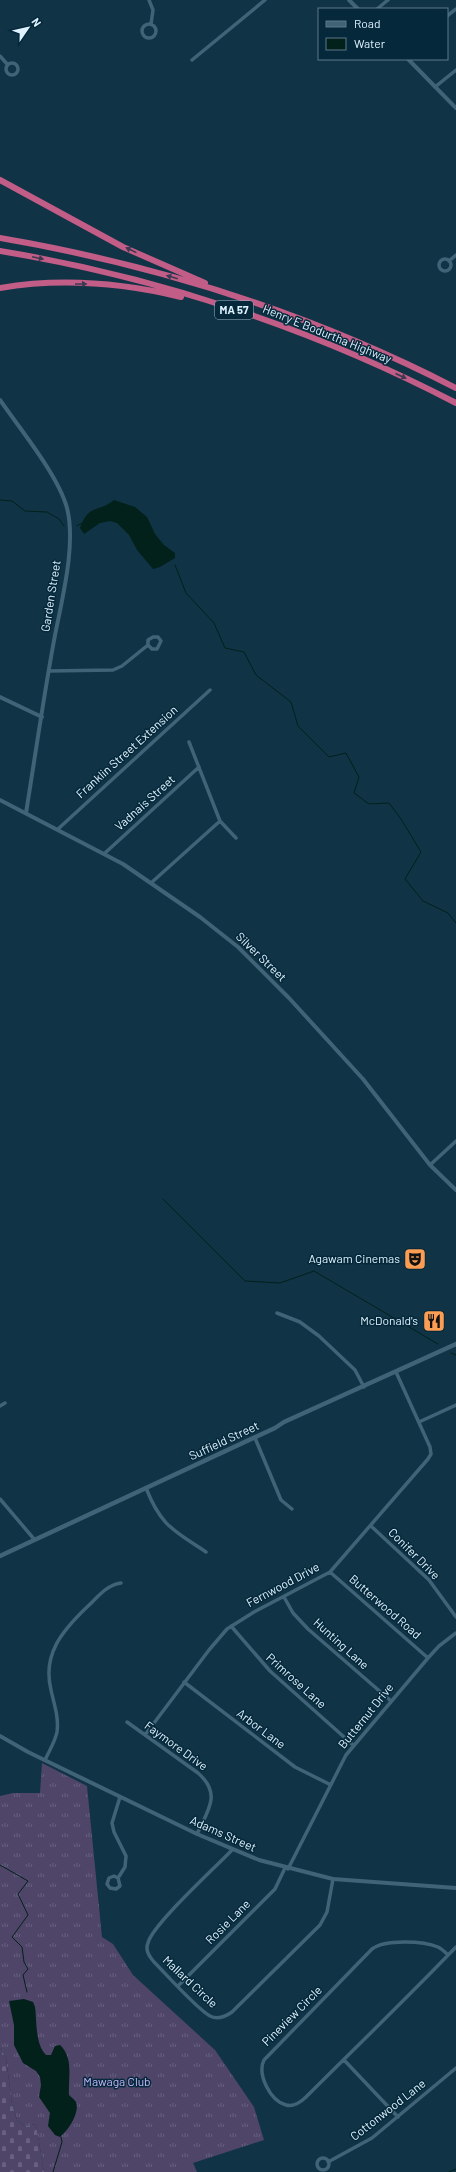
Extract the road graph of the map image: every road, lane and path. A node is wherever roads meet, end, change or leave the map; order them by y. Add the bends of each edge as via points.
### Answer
1 (149, 0) edge
2 (265, 0) edge
3 (349, 0) edge
4 (388, 0) edge
5 (357, 8) edge
6 (378, 8) edge
7 (456, 9) edge
8 (448, 15) edge
9 (151, 24) dead end
10 (0, 56) edge
11 (192, 60) dead end
12 (409, 60) edge
13 (7, 64) dead end
14 (456, 70) edge
15 (435, 87) junction
16 (456, 108) edge
17 (0, 180) edge
18 (0, 183) edge
19 (24, 193) junction
20 (0, 238) edge
21 (0, 251) edge
22 (456, 255) edge
23 (449, 261) dead end
24 (1, 287) edge
25 (244, 300) junction
26 (267, 321) junction
27 (456, 388) edge
28 (0, 400) edge
29 (456, 403) edge
30 (148, 645) dead end
31 (49, 671) junction
32 (210, 690) dead end
33 (0, 698) edge
34 (42, 717) junction
35 (189, 742) dead end
36 (199, 768) junction
37 (0, 800) edge
38 (26, 813) junction
39 (220, 821) junction
40 (58, 829) junction
41 (236, 838) dead end
42 (105, 853) junction
43 (151, 883) junction
44 (456, 1141) edge
45 (430, 1165) junction
46 (456, 1190) edge
47 (277, 1313) dead end
48 (456, 1344) edge
49 (396, 1372) junction
50 (364, 1387) junction
51 (5, 1403) dead end
52 (456, 1405) edge
53 (0, 1406) edge
54 (419, 1422) junction
55 (255, 1438) junction
56 (146, 1488) junction
57 (0, 1499) edge
58 (292, 1509) dead end
59 (371, 1526) junction
60 (34, 1539) junction
61 (206, 1552) dead end
62 (0, 1556) edge
63 (330, 1572) junction
64 (121, 1583) dead end
65 (284, 1597) junction
66 (456, 1617) edge
67 (231, 1626) junction
68 (456, 1633) edge
69 (428, 1658) junction
70 (184, 1682) junction
71 (391, 1702) junction
72 (127, 1722) dead end
73 (145, 1735) junction
74 (0, 1736) edge
75 (353, 1745) junction
76 (45, 1760) junction
77 (331, 1785) junction
78 (120, 1797) junction
79 (197, 1834) junction
80 (232, 1850) junction
81 (286, 1868) junction
82 (118, 1878) dead end
83 (333, 1879) junction
84 (456, 1888) edge
85 (456, 1947) edge
86 (448, 1955) junction
87 (178, 1986) junction
88 (344, 2060) junction
89 (456, 2068) edge
90 (398, 2117) junction
91 (328, 2162) dead end

1 - 9 street via 153,10
2 - 11 street
3 - 5 street
4 - 6 street
7 - 8 street
10 - 13 street
12 - 15 street
14 - 15 street
15 - 16 street
17 - 19 highway
18 - 19 highway
25 -> 19 highway via 130,250
25 -> 20 highway, Henry E Bodurtha Highway / MA 57 via 127,265
21 -> 26 highway, Henry E Bodurtha Highway / MA 57 via 145,283
22 - 23 street
24 -> 26 highway via 52,284 121,286 170,294
25 - 27 highway, Henry E Bodurtha Highway / MA 57 via 350,339
26 -> 29 highway, Henry E Bodurtha Highway / MA 57 via 359,357
28 - 31 street, Garden Street via 53,478 68,513 69,540 64,586
30 - 31 street via 113,670
31 - 34 street, Garden Street
32 - 40 street, Franklin Street Extension
33 - 34 street
34 - 38 street, Garden Street
35 - 36 street
36 - 39 street
36 - 42 street, Vadnais Street
37 - 38 street, Silver Street
38 - 40 street, Silver Street
39 - 41 street
39 - 43 street
40 - 42 street, Silver Street
42 - 43 street, Silver Street
43 - 45 street, Silver Street via 206,921 256,963 371,1089
44 - 45 street
45 - 46 street, Silver Street
47 - 50 street via 300,1322 318,1336 355,1370
48 - 49 main road, Suffield Street
49 - 50 main road, Suffield Street
49 - 54 street
50 - 55 main road, Suffield Street via 284,1422
51 - 53 street
52 - 54 street
54 - 59 street, Fernwood Drive via 431,1452 428,1459
55 - 56 main road, Suffield Street
55 - 58 street via 281,1500
56 - 60 main road, Suffield Street
56 - 61 street via 153,1507 165,1523
57 - 60 street
59 - 63 street, Fernwood Drive
59 - 66 street, Conifer Drive via 429,1580
60 - 62 main road, Suffield Street
63 - 65 street, Fernwood Drive
63 - 69 street, Butterwood Road
64 - 76 street via 109,1586 69,1624 55,1645 50,1661 49,1679 58,1727
65 - 67 street, Fernwood Drive
65 - 71 street, Hunting Lane via 303,1625
67 - 70 street, Fernwood Drive
67 - 75 street, Primrose Lane via 270,1671
68 - 69 street, Butternut Drive
69 - 71 street, Butternut Drive
70 - 73 street, Fernwood Drive
70 - 77 street, Arbor Lane via 295,1767
71 - 75 street, Butternut Drive
72 - 73 street, Faymore Drive
73 - 79 street, Faymore Drive via 198,1773 210,1786 211,1804
74 - 76 street, Adams Street
75 - 77 street, Butternut Drive
76 - 78 street, Adams Street
77 - 81 street, Butternut Drive
78 - 79 street, Adams Street
78 - 82 street via 113,1817 113,1826 126,1859 125,1868
79 - 80 street, Adams Street
80 - 81 street, Adams Street
80 - 87 street, Mallard Circle via 157,1927 148,1942 148,1952 152,1959
81 - 83 street, Adams Street
81 - 87 street, Rosie Lane via 275,1889
83 - 84 street, Adams Street
83 - 87 street, Mallard Circle via 328,1912 322,1923 229,2014 220,2018 210,2016
85 - 86 street, Pineview Circle
86 - 88 street, Pineview Circle
86 - 88 street, Pineview Circle via 441,1948 430,1945 388,1942 375,1947 269,2053 263,2062 262,2074 276,2098 286,2105 294,2104 306,2098
88 - 90 street
89 - 90 street, Cottonwood Lane
90 - 91 street, Cottonwood Lane via 362,2144

